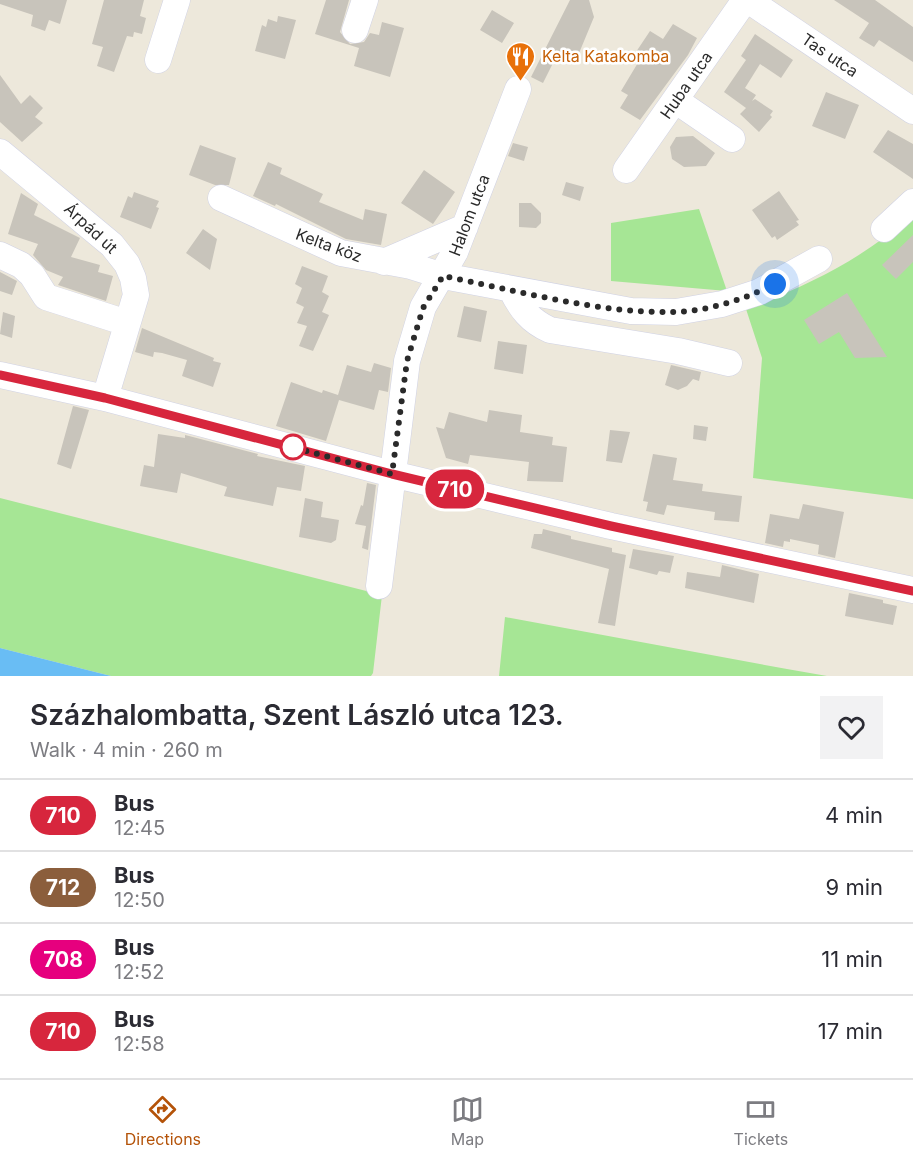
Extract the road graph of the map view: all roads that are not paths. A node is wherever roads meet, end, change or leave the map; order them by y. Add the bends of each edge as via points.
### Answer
1 (177, 0) edge
2 (365, 0) edge
3 (746, 0) edge
4 (355, 30) dead end
5 (158, 60) dead end
6 (518, 89) dead end
7 (675, 100) junction
8 (913, 111) edge
9 (732, 139) dead end
10 (0, 152) edge
11 (626, 170) dead end
12 (221, 198) dead end
13 (913, 202) edge
14 (465, 227) junction
15 (884, 229) dead end
16 (0, 255) edge
17 (819, 259) dead end
18 (383, 262) junction
19 (443, 276) junction
20 (511, 289) junction
21 (127, 324) junction
22 (729, 363) dead end
23 (0, 375) edge
24 (105, 398) junction
25 (392, 474) junction
26 (379, 586) dead end
27 (913, 590) edge

1 - 5 street
2 - 4 street
3 - 7 street, Huba utca
3 - 8 street, Tas utca
6 - 14 street, Halom utca
7 - 9 street
7 - 11 street, Huba utca
10 - 21 street, Árpád út via 80,216 127,264 136,295
12 - 18 street, Kelta köz via 341,253
13 - 15 street
14 - 18 street
14 - 19 street, Halom utca
16 - 21 street via 32,275 46,297
17 - 20 street, Kelta köz via 759,292 676,312 631,311
18 - 19 street, Kelta köz
19 - 20 street, Kelta köz
19 - 25 street, Halom utca via 423,308 407,361
20 - 22 street via 533,322 550,330
21 - 24 street, Árpád út
23 - 24 street
24 - 25 street
25 - 26 street, Halom utca
25 - 27 street via 611,526

